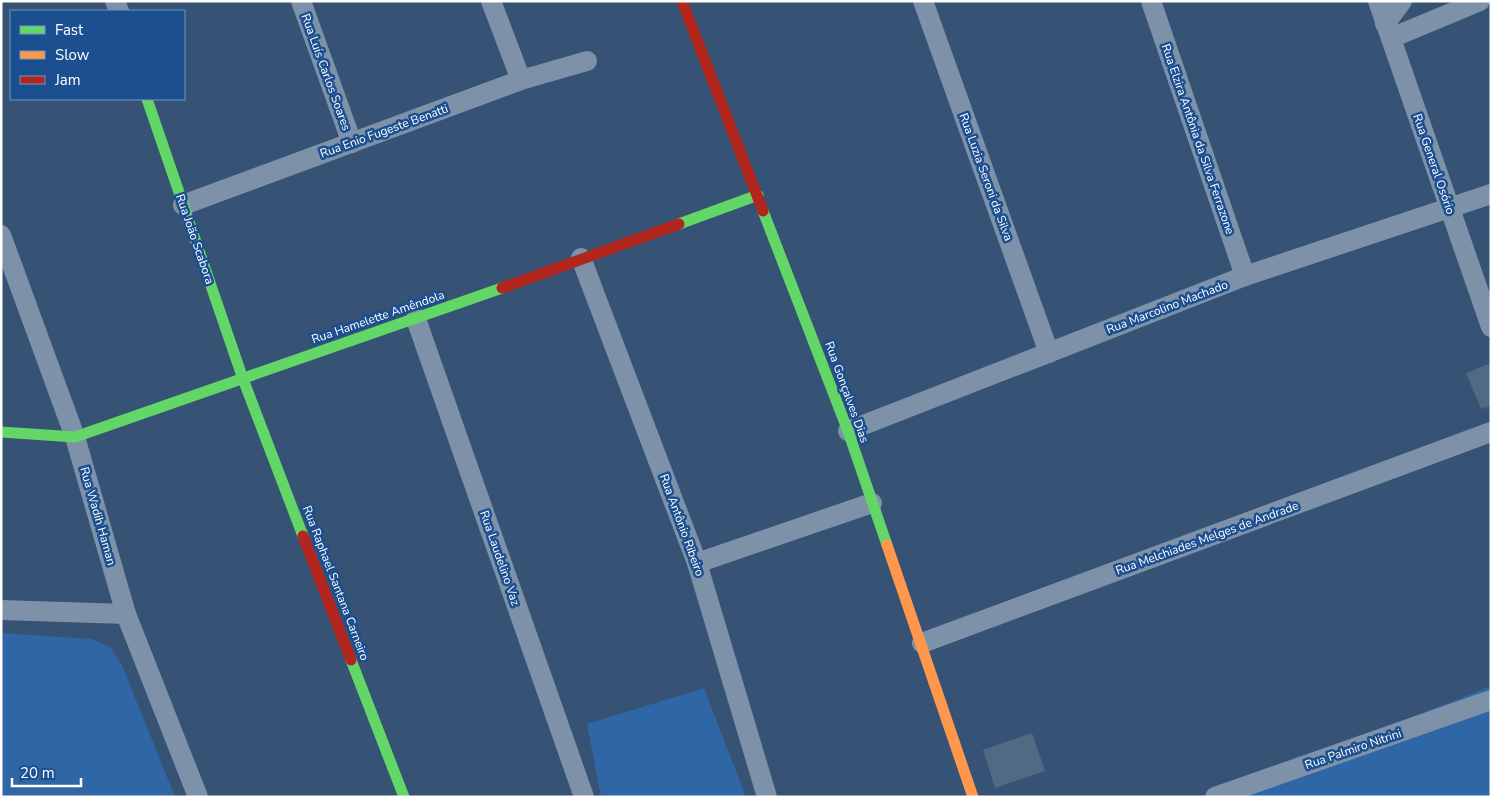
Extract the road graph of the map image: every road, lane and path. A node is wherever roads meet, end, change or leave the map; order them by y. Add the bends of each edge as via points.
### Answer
1 (301, 1) edge
2 (491, 1) edge
3 (682, 1) edge
4 (923, 1) edge
5 (1151, 1) edge
6 (1378, 1) edge
7 (1402, 1) edge
8 (1480, 1) edge
9 (1452, 6) edge
10 (1388, 31) junction
11 (587, 61) dead end
12 (521, 80) junction
13 (148, 100) edge
14 (352, 143) junction
15 (1491, 194) edge
16 (758, 195) junction
17 (183, 205) junction
18 (1450, 209) junction
19 (2, 238) edge
20 (581, 258) junction
21 (1245, 276) junction
22 (416, 319) junction
23 (1491, 327) edge
24 (1049, 353) junction
25 (243, 379) junction
26 (848, 431) junction
27 (1, 432) edge
28 (1491, 432) edge
29 (75, 436) junction
30 (872, 503) junction
31 (697, 563) junction
32 (1, 610) edge
33 (126, 614) junction
34 (922, 643) junction
35 (1491, 700) edge
36 (198, 797) edge
37 (404, 797) edge
38 (584, 797) edge
39 (767, 797) edge
40 (973, 797) edge
41 (1215, 797) edge

1 - 14 street, Rua Luís Carlos Soares
2 - 12 street
3 - 16 street, Rua Gonçalves Dias
4 - 24 street, Rua Luzia Seroni da Silva
5 - 21 street, Rua Elzira Antônia da Silva Ferrazone
6 - 10 street, Rua General Osório
7 - 10 street
8 - 9 street
9 - 10 street
10 - 18 street, Rua General Osório
11 - 12 street, Rua Enio Fugeste Benatti
12 - 14 street, Rua Enio Fugeste Benatti
13 - 17 street, Rua João Scabora
14 - 17 street, Rua Enio Fugeste Benatti
15 - 18 street, Rua Marcolino Machado
16 - 20 street, Rua Hamelette Amêndola
16 - 26 street, Rua Gonçalves Dias
17 - 25 street, Rua João Scabora
18 - 21 street, Rua Marcolino Machado
18 - 23 street, Rua General Osório
19 - 29 street, Rua Wadih Haman
20 - 22 street, Rua Hamelette Amêndola
20 - 31 street, Rua Antônio Ribeiro
21 - 24 street, Rua Marcolino Machado
22 - 25 street, Rua Hamelette Amêndola
22 - 38 street, Rua Laudelino Vaz
24 - 26 street, Rua Marcolino Machado
25 - 29 street, Rua Hamelette Amêndola
25 - 37 street, Rua Raphael Santana Carneiro
26 - 30 street, Rua Gonçalves Dias
27 - 29 street, Rua Hamelette Amêndola
28 - 34 street, Rua Melchiades Melges de Andrade
29 - 33 street, Rua Wadih Haman
30 - 31 street
30 - 34 street, Rua Gonçalves Dias
31 - 39 street, Rua Antônio Ribeiro
32 - 33 street
33 - 36 street, Rua Wadih Haman
34 - 40 street, Rua Gonçalves Dias
35 - 41 street, Rua Palmiro Nitrini

